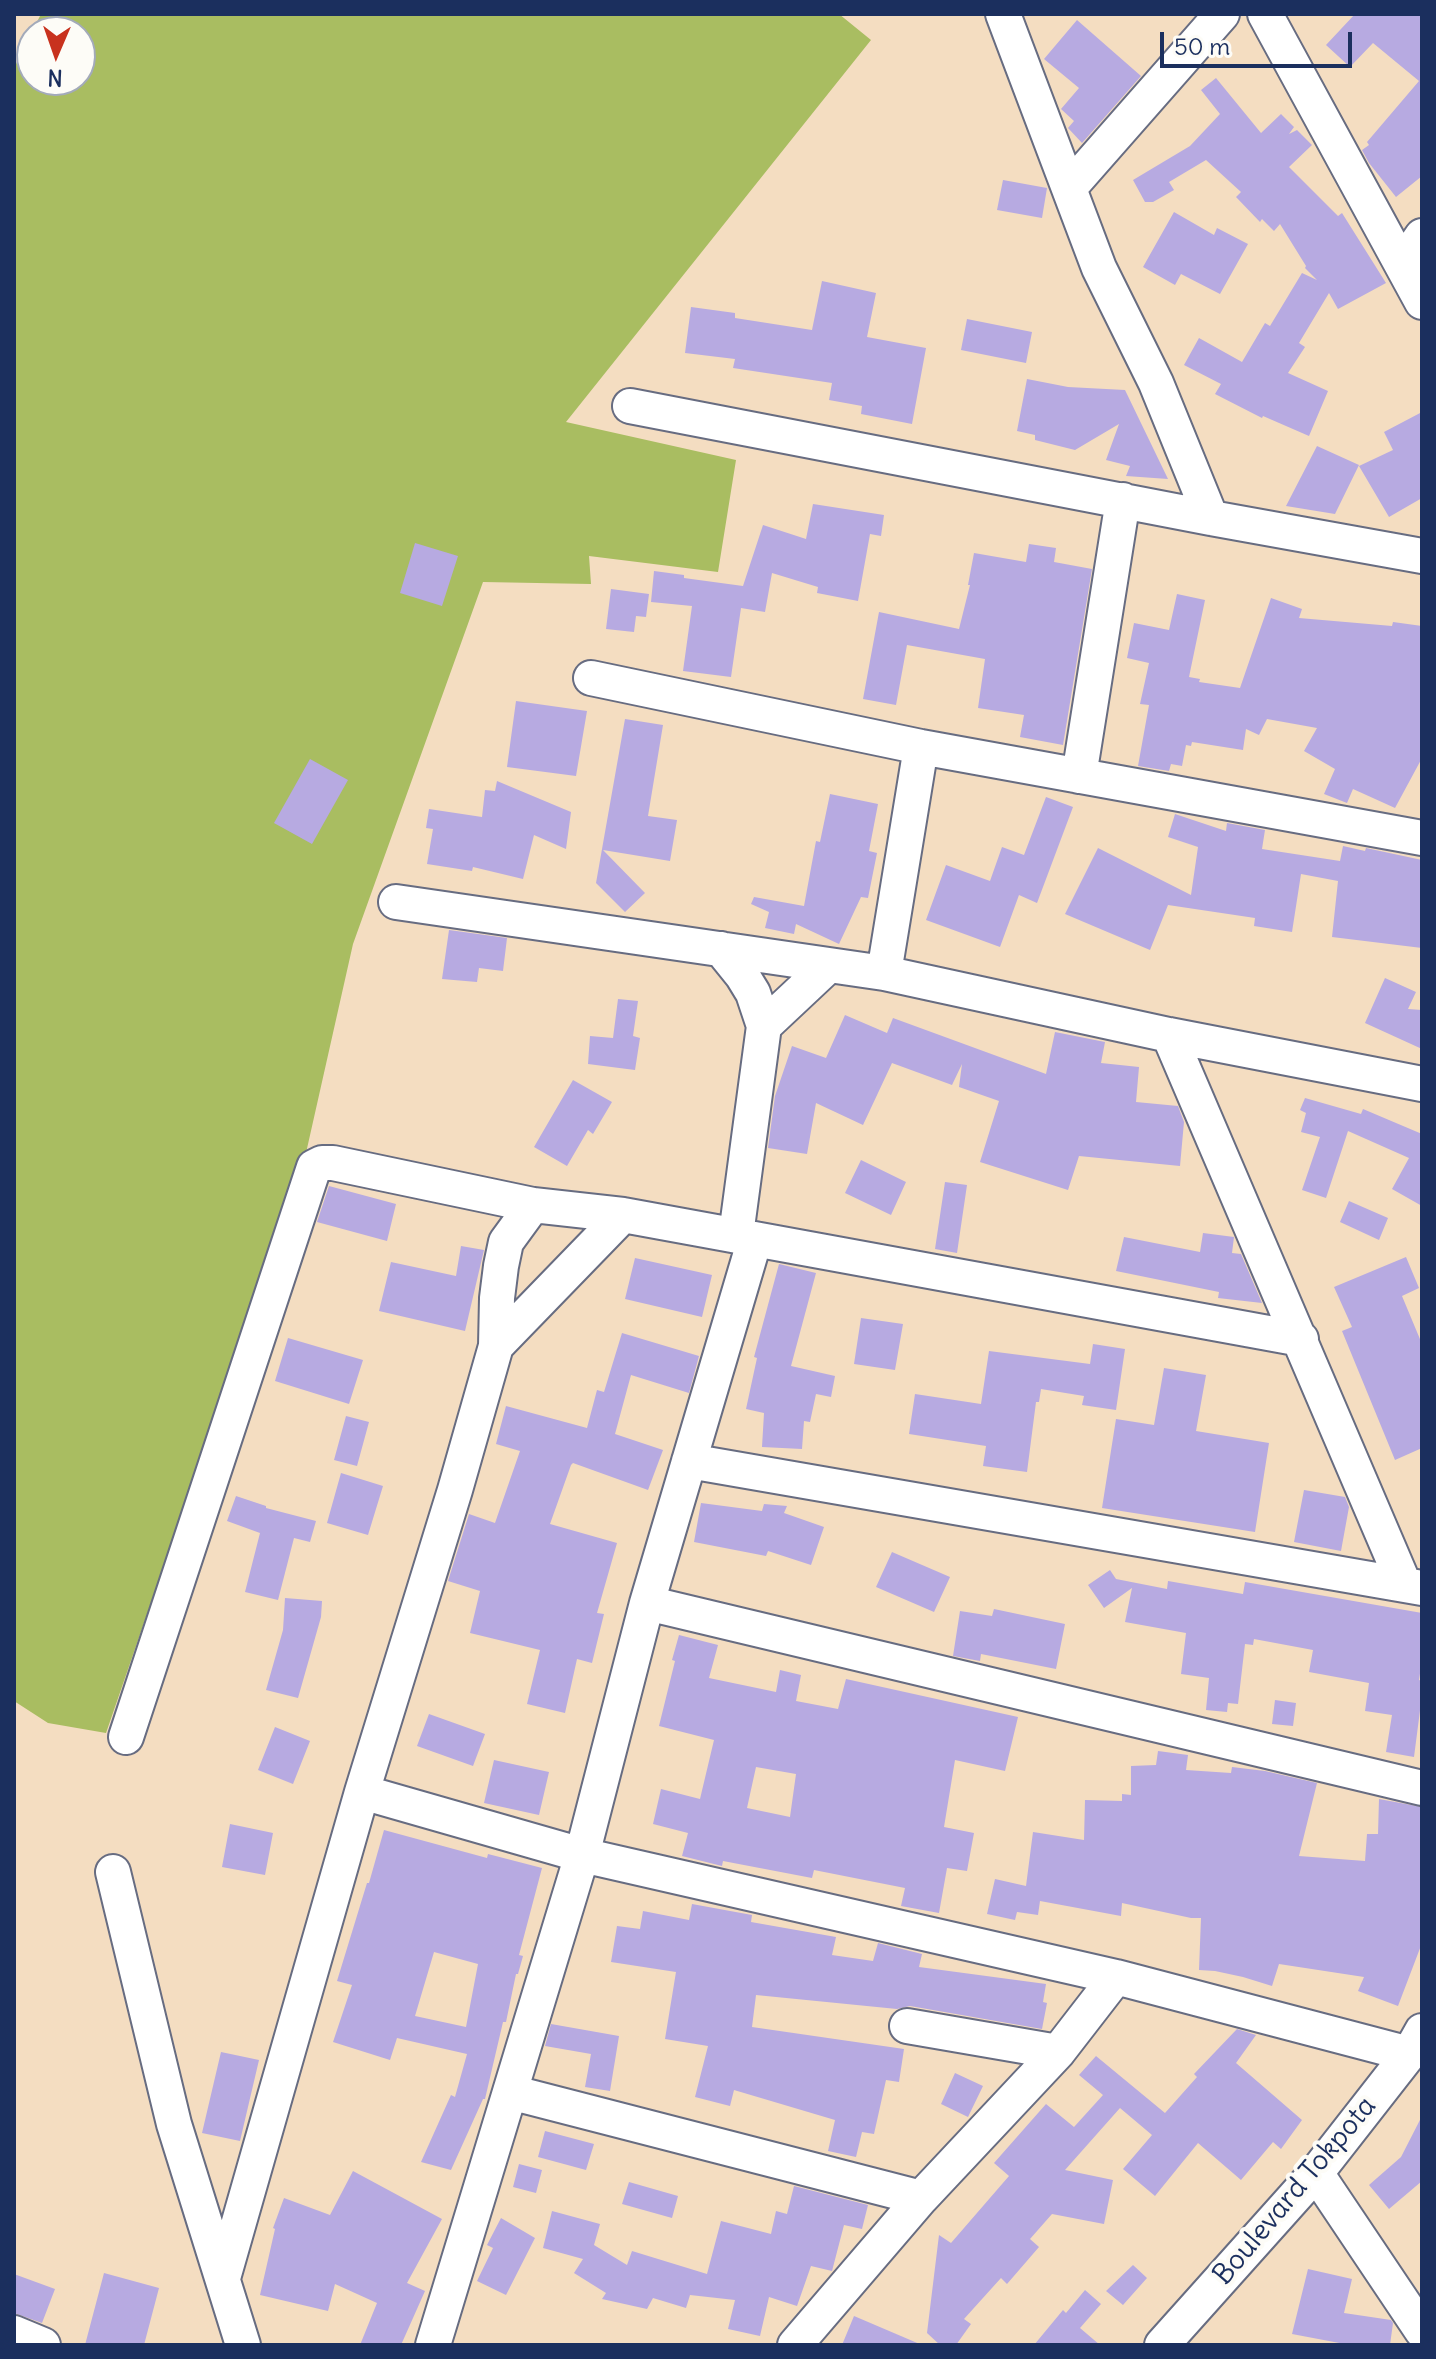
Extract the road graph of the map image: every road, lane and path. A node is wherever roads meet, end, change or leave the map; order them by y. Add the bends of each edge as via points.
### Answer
1 (1003, 14) edge
2 (1222, 14) edge
3 (1265, 14) edge
4 (1070, 187) junction
5 (1422, 236) edge
6 (1402, 265) junction
7 (1422, 302) edge
8 (630, 406) dead end
9 (1123, 500) junction
10 (1211, 518) junction
11 (1422, 556) edge
12 (591, 678) dead end
13 (921, 747) junction
14 (1079, 776) junction
15 (1422, 838) edge
16 (396, 902) dead end
17 (721, 949) junction
18 (829, 965) junction
19 (884, 973) junction
20 (764, 1026) junction
21 (1169, 1035) junction
22 (1422, 1084) edge
23 (533, 1205) junction
24 (623, 1215) junction
25 (746, 1237) junction
26 (1301, 1339) junction
27 (496, 1346) junction
28 (689, 1461) junction
29 (1413, 1586) edge
30 (647, 1603) junction
31 (126, 1737) dead end
32 (1422, 1788) edge
33 (362, 1792) junction
34 (582, 1855) junction
35 (113, 1872) dead end
36 (1116, 1977) junction
37 (907, 2026) dead end
38 (1415, 2042) edge
39 (1058, 2052) junction
40 (510, 2092) junction
41 (1316, 2173) junction
42 (921, 2198) junction
43 (223, 2278) junction
44 (1422, 2331) edge
45 (14, 2333) edge
46 (43, 2345) edge
47 (243, 2345) edge
48 (433, 2345) edge
49 (795, 2345) edge
50 (1162, 2345) edge

1 - 4 street
2 - 4 street
3 - 6 street
4 - 10 street via 1099,268 1156,383
5 - 6 street
6 - 7 street
8 - 9 street
9 - 10 street
9 - 14 street
10 - 11 street
12 - 13 street
13 - 14 street
13 - 19 street
14 - 15 street
16 - 17 street
17 - 18 street
17 - 20 street via 753,993
18 - 19 street
18 - 20 street
19 - 21 street
20 - 25 street
21 - 22 street
21 - 26 street
23 - 24 street
23 - 27 street via 506,1242
23 - 31 street via 333,1163 314,1167
24 - 25 street
24 - 27 street
25 - 26 street
25 - 28 street
26 - 29 street
27 - 33 street
28 - 29 street
28 - 30 street
30 - 32 street
30 - 34 street
33 - 34 street
33 - 43 street
34 - 36 street
34 - 40 street
35 - 43 street via 174,2124
36 - 38 street
36 - 39 street
37 - 39 street
38 - 41 street, Boulevard Tokpota
39 - 42 street
40 - 42 street
40 - 48 street
41 - 44 street
41 - 50 street, Boulevard Tokpota
42 - 49 street
43 - 47 street
45 - 46 street

